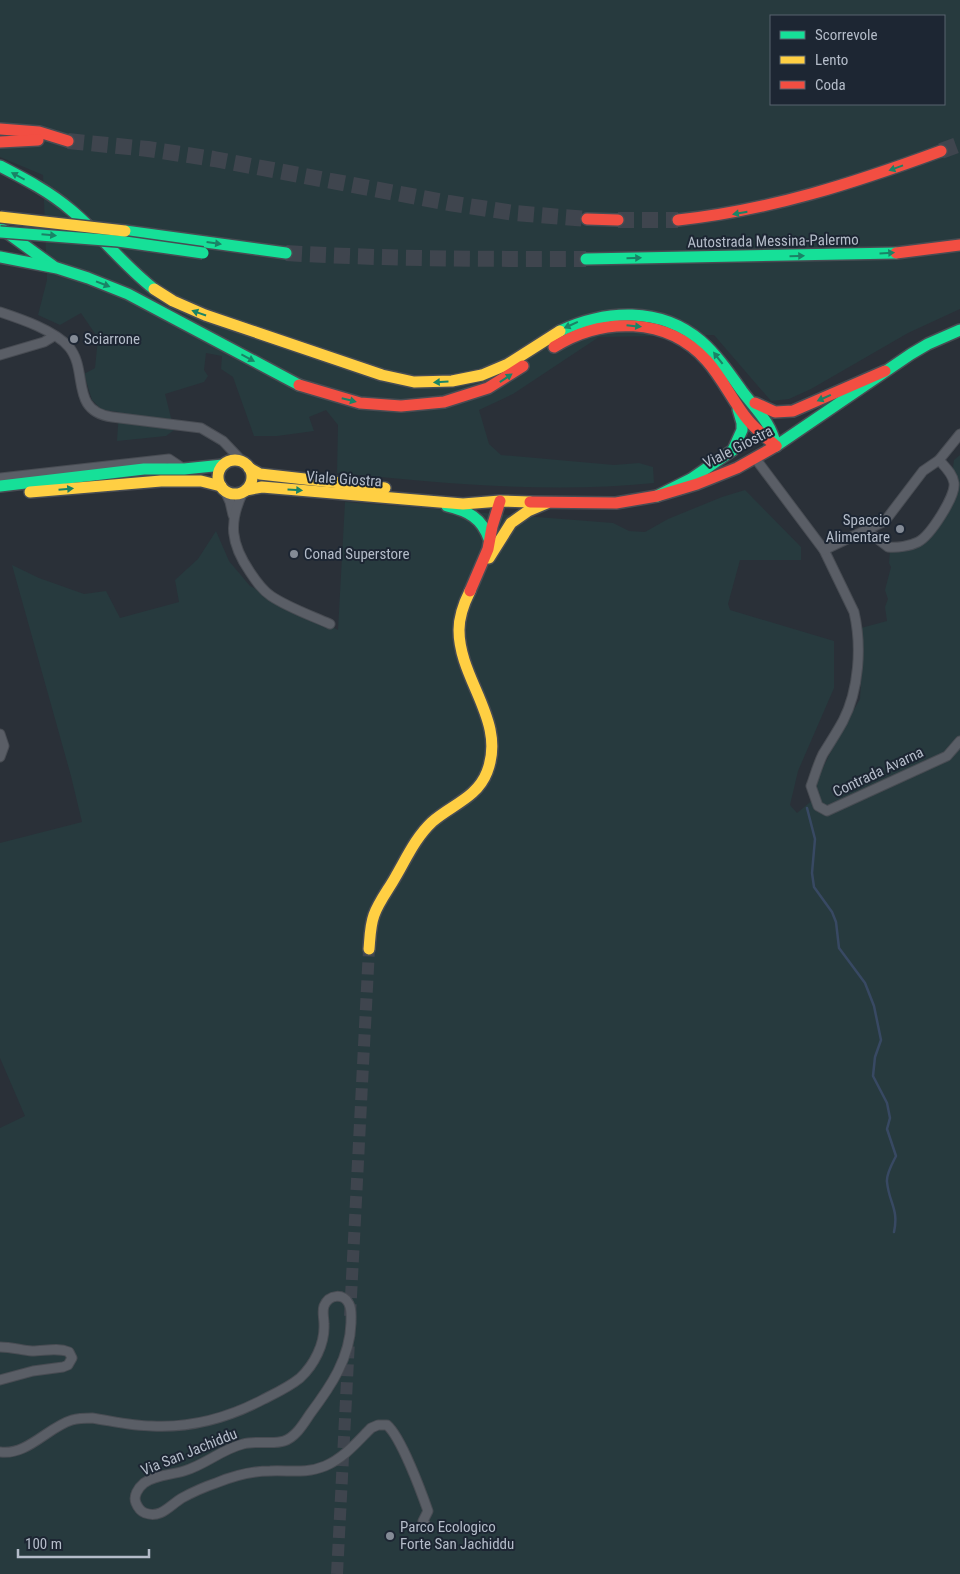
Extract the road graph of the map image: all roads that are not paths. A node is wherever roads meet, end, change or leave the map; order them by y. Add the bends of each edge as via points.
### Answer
1 (0, 129) edge
2 (39, 136) junction
3 (68, 141) tunnel mouth
4 (0, 142) edge
5 (941, 151) tunnel mouth
6 (0, 166) edge
7 (0, 217) edge
8 (587, 219) tunnel mouth
9 (618, 220) tunnel mouth
10 (678, 220) tunnel mouth
11 (0, 227) edge
12 (0, 232) edge
13 (960, 245) edge
14 (234, 251) junction
15 (280, 252) tunnel mouth
16 (0, 257) edge
17 (586, 259) tunnel mouth
18 (57, 268) junction
19 (0, 312) edge
20 (960, 330) edge
21 (54, 336) junction
22 (537, 351) junction
23 (0, 355) edge
24 (885, 371) junction
25 (747, 397) junction
26 (737, 404) junction
27 (960, 434) edge
28 (223, 441) junction
29 (776, 446) junction
30 (755, 458) junction
31 (940, 460) junction
32 (224, 464) junction
33 (246, 464) junction
34 (184, 469) junction
35 (0, 478) edge
36 (0, 486) edge
37 (223, 488) junction
38 (244, 491) junction
39 (0, 496) edge
40 (657, 496) junction
41 (416, 499) junction
42 (500, 501) junction
43 (548, 503) junction
44 (234, 516) junction
45 (866, 530) junction
46 (503, 534) junction
47 (489, 540) junction
48 (824, 550) junction
49 (478, 575) junction
50 (330, 624) dead end
51 (0, 734) edge
52 (960, 740) edge
53 (0, 757) edge
54 (369, 949) tunnel mouth
55 (0, 1348) edge
56 (0, 1380) edge
57 (0, 1452) edge
58 (428, 1528) dead end

1 - 2 main road
2 - 3 main road
2 - 4 main road
5 -> 10 main road, Autostrada Messina-Palermo via 846,185 777,205 724,216
22 -> 6 main road via 492,372 445,382 401,380 311,352 170,300 146,283 53,196
7 -> 14 main road, bridge via 160,235
8 - 9 main road
11 - 18 main road, bridge
12 -> 14 main road, bridge via 118,241 203,253
17 -> 13 main road, Autostrada Messina-Palermo via 839,255 913,252
14 - 15 main road
16 - 18 main road
18 -> 22 main road via 128,294 302,387 360,403 401,406 462,397 498,383
19 - 21 street
20 - 24 main road, Viale Giostra via 928,344
21 - 23 street
21 - 28 street via 71,351 85,399 102,416 196,427
25 -> 22 main road via 705,343 683,328 662,320 633,314 589,318 562,329
22 -> 26 main road via 590,330 627,325 643,327 668,334 693,347 705,358
24 -> 25 main road via 793,411 768,410
24 - 29 main road, Viale Giostra
25 - 29 main road via 768,421
26 - 29 main road via 749,421
26 - 40 main road via 742,430 733,450 691,479
27 - 31 street
28 - 32 street via 227,452
28 - 33 street
29 - 30 main road, Viale Giostra
30 - 40 main road, Viale Giostra via 697,484
30 - 48 street
31 - 45 street via 923,471 885,521
31 - 45 street via 952,476 954,488 946,508 922,539 909,545 888,547
32 - 33 main road via 234,460
32 - 34 main road
32 - 37 main road via 218,475
33 - 38 main road via 252,476
33 - 42 main road, Viale Giostra via 260,474 466,494
34 - 35 street via 169,459
34 - 36 main road via 144,468
37 - 38 main road via 231,493
39 -> 37 main road via 159,480 194,480 215,483
37 - 44 street
38 -> 41 main road, Viale Giostra via 262,487
38 - 44 street
40 - 43 main road, Viale Giostra via 616,503
41 - 42 main road, Viale Giostra via 463,504
41 - 47 main road via 477,518
42 - 43 main road, Viale Giostra
42 - 46 main road via 505,520
42 - 47 main road
43 - 46 main road via 516,517
44 - 50 street via 236,545 261,588
45 - 48 street
46 - 49 main road
47 - 49 main road
48 - 52 street, Contrada Avarna via 854,612 857,647 854,690 843,721 822,756 811,786 818,806 827,811 947,756
49 - 54 main road via 464,603 459,632 462,652 490,728 493,746 490,763 473,794 436,819 418,838 376,909
51 - 53 street via 4,746
55 - 56 street via 60,1350 69,1352 72,1358 63,1367
57 - 58 street, Via San Jachiddu via 14,1451 65,1423 83,1418 174,1426 241,1411 292,1385 302,1376 321,1346 324,1306 337,1296 347,1301 351,1310 348,1348 326,1393 297,1431 284,1441 243,1444 185,1471 154,1478 139,1488 135,1499 137,1505 143,1512 160,1514 189,1494 240,1475 314,1470 340,1457 371,1428 387,1425 396,1435 424,1499 428,1511 423,1521

